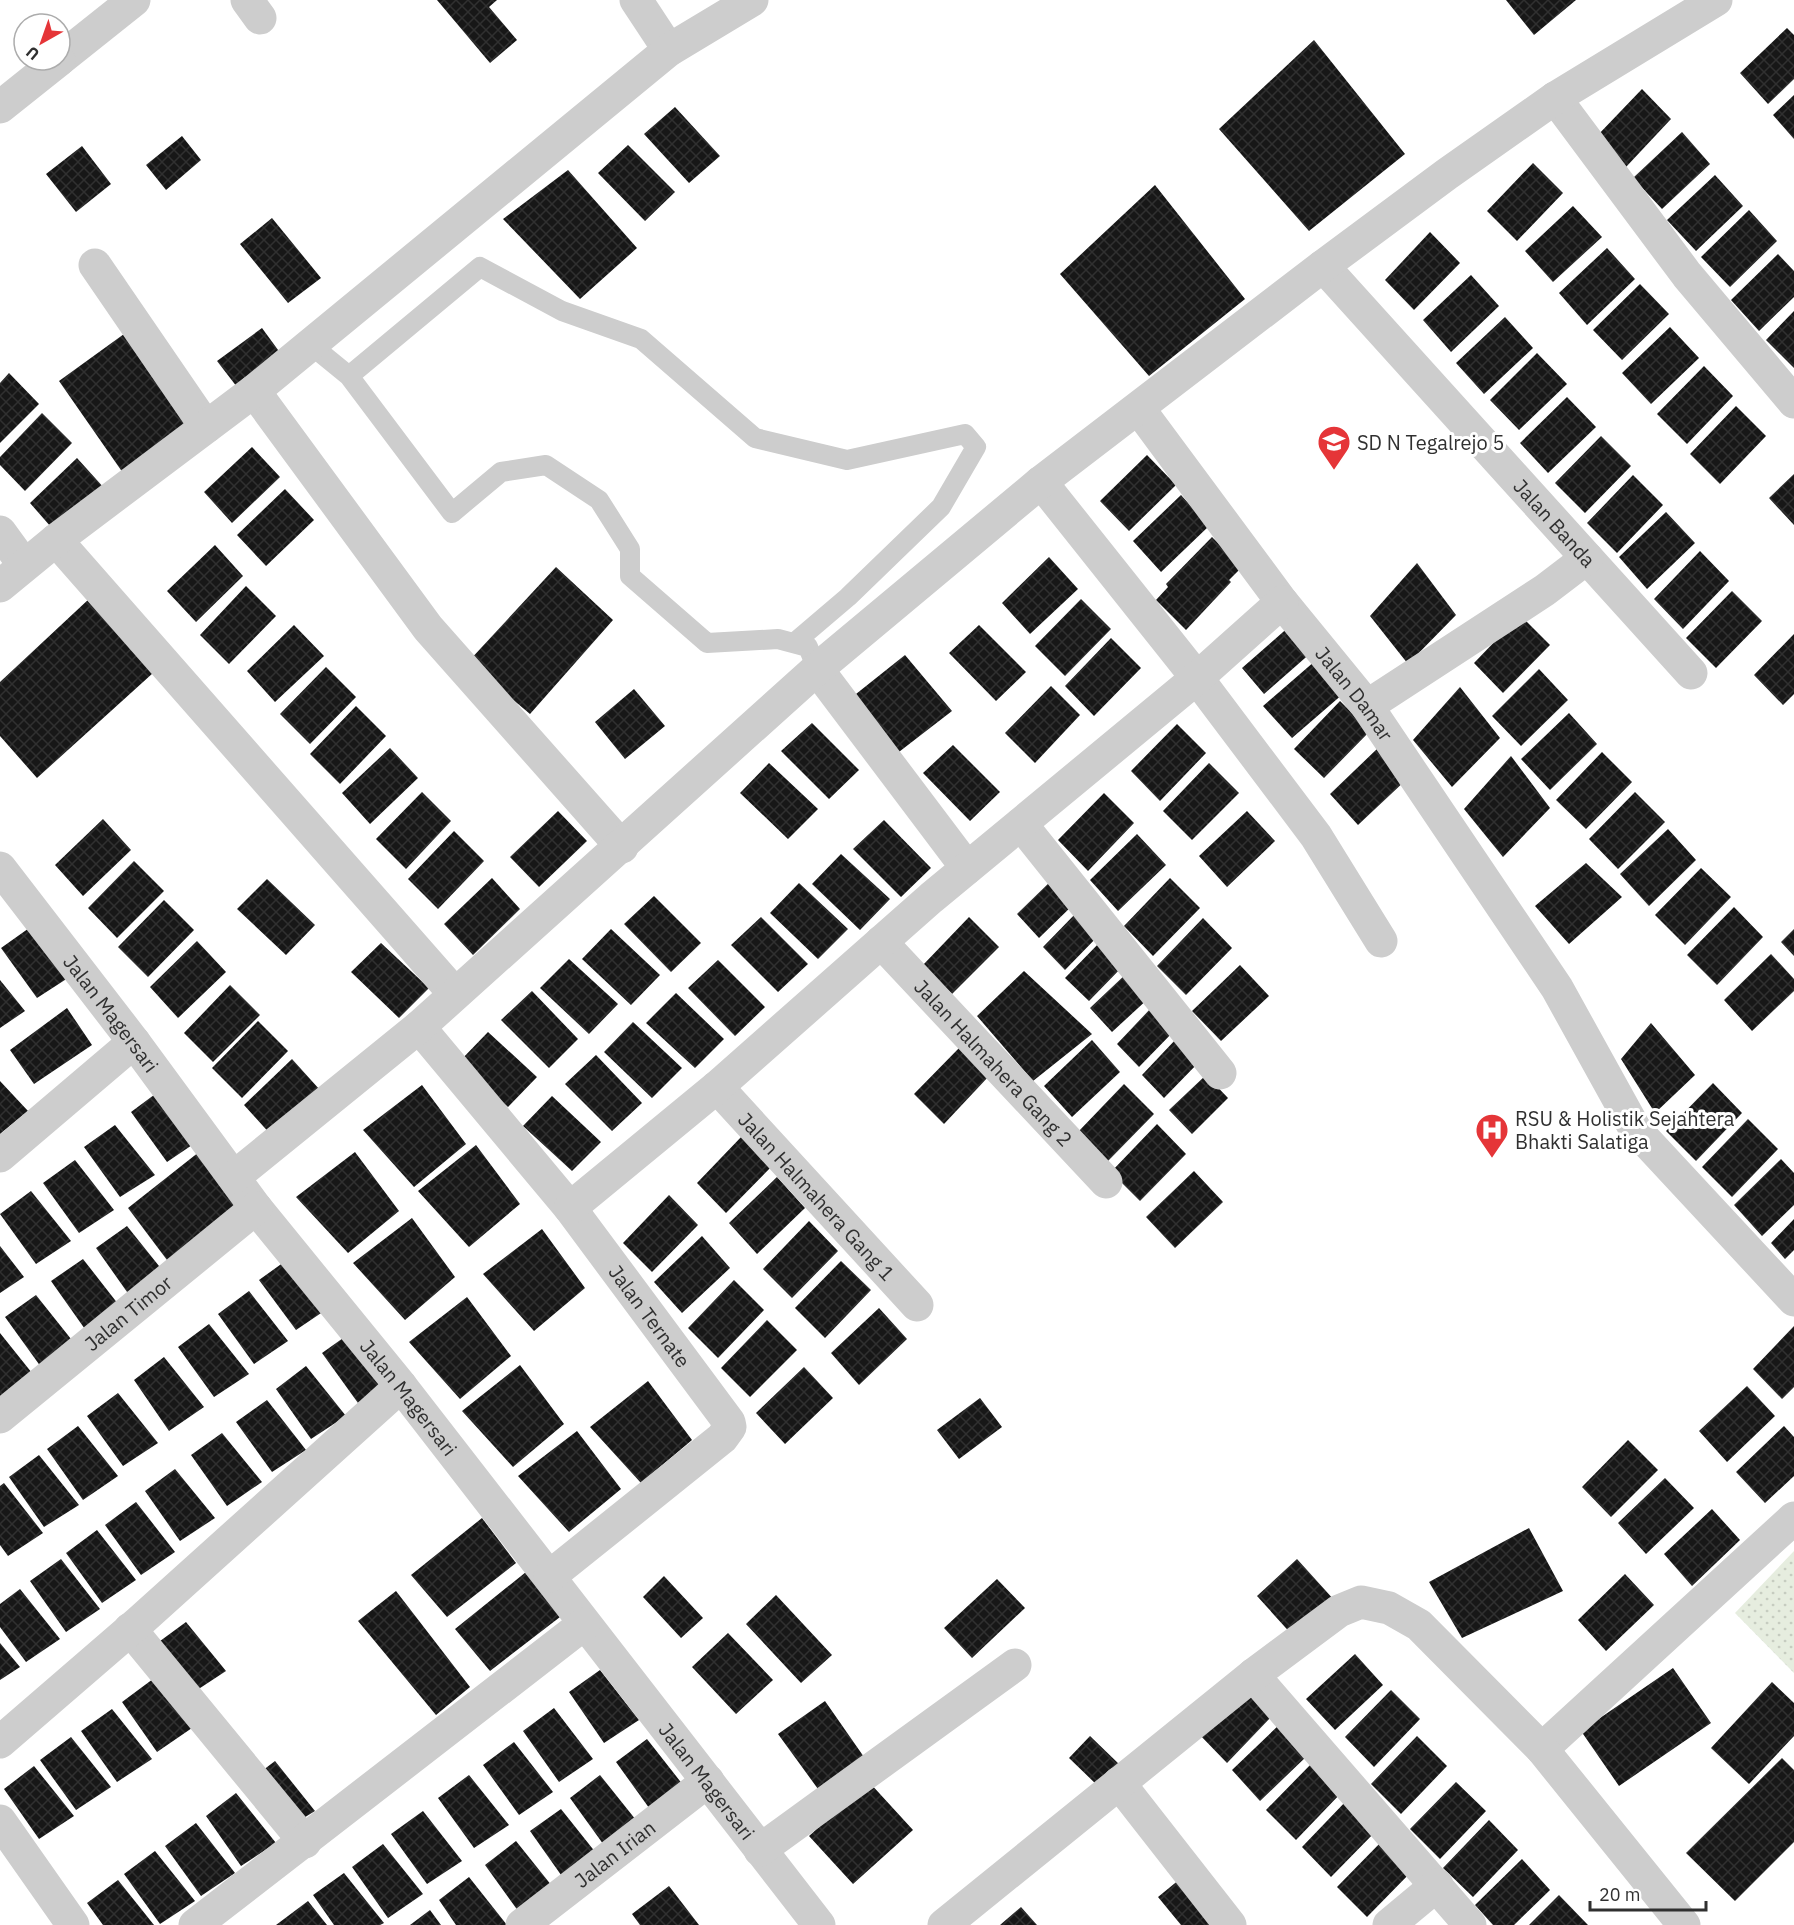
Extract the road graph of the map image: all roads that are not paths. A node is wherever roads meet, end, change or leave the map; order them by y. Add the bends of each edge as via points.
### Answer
1 (134, 0) edge
2 (636, 0) edge
3 (752, 0) edge
4 (1716, 0) edge
5 (72, 50) edge
6 (669, 50) junction
7 (44, 72) edge
8 (1555, 98) junction
9 (0, 107) edge
10 (95, 265) dead end
11 (1323, 266) junction
12 (310, 345) junction
13 (349, 376) junction
14 (254, 391) junction
15 (1794, 402) edge
16 (1139, 409) junction
17 (206, 427) junction
18 (1041, 482) junction
19 (0, 532) edge
20 (56, 540) junction
21 (1587, 558) junction
22 (12, 575) edge
23 (1282, 602) junction
24 (794, 643) junction
25 (817, 669) junction
26 (1691, 673) dead end
27 (1197, 678) junction
28 (1367, 706) junction
29 (1021, 824) junction
30 (622, 847) junction
31 (967, 868) junction
32 (1, 871) edge
33 (1381, 941) dead end
34 (881, 942) junction
35 (455, 994) junction
36 (419, 1027) junction
37 (134, 1042) junction
38 (1220, 1073) dead end
39 (717, 1087) junction
40 (0, 1156) edge
41 (234, 1177) junction
42 (1106, 1182) dead end
43 (256, 1208) junction
44 (570, 1208) junction
45 (1789, 1285) edge
46 (917, 1305) dead end
47 (401, 1386) junction
48 (0, 1417) edge
49 (1794, 1518) edge
50 (550, 1576) junction
51 (585, 1624) junction
52 (130, 1629) junction
53 (1015, 1665) dead end
54 (1253, 1676) junction
55 (0, 1742) edge
56 (1542, 1749) junction
57 (708, 1781) junction
58 (1119, 1783) junction
59 (0, 1821) edge
60 (305, 1842) junction
61 (760, 1850) junction
62 (1437, 1886) junction
63 (73, 1925) edge
64 (195, 1925) edge
65 (522, 1925) edge
66 (819, 1925) edge
67 (944, 1925) edge
68 (1230, 1925) edge
69 (1389, 1925) edge
70 (1470, 1925) edge
71 (1684, 1925) edge

1 - 5 street
2 - 6 street
3 - 6 street
4 - 8 street
6 - 12 street
7 - 9 street
8 - 11 street
8 - 15 street via 1687,275
10 - 17 street
11 - 16 street
11 - 21 street, Jalan Banda
12 - 13 lane
12 - 14 street
13 - 24 lane via 452,513 501,472 546,465 599,500 630,549 630,576 707,643 778,639
13 - 24 lane via 480,267 562,310 641,339 755,438 847,460 965,434 976,447 940,507 848,597
14 - 17 street
14 - 30 street via 428,628
16 - 18 street
16 - 23 street, Jalan Damar
17 - 20 street
18 - 25 street
18 - 27 street
19 - 22 street
20 - 22 street
20 - 35 street
21 - 26 street, Jalan Banda
21 - 28 street via 1545,590
23 - 27 street
23 - 28 street, Jalan Damar
24 - 25 lane via 808,647
25 - 30 street
25 - 31 street
27 - 29 street
27 - 33 street via 1316,836
28 - 45 street, Jalan Damar via 1557,988 1635,1129
29 - 31 street
29 - 38 street
30 - 35 street
31 - 34 street
32 - 37 street, Jalan Magersari
34 - 39 street
34 - 42 street, Jalan Halmahera Gang 2
35 - 36 street
36 - 41 street
36 - 44 street, Jalan Ternate
37 - 40 street
37 - 41 street, Jalan Magersari
39 - 44 street
39 - 46 street, Jalan Halmahera Gang 1
41 - 43 street, Jalan Magersari
43 - 47 street, Jalan Magersari
43 - 48 street, Jalan Timor
44 - 50 street, Jalan Ternate via 726,1416 730,1427 712,1446
47 - 50 street, Jalan Magersari
47 - 52 street
49 - 56 street
50 - 51 street, Jalan Magersari
51 - 57 street, Jalan Magersari
51 - 60 street
52 - 55 street
52 - 60 street
53 - 61 street
54 - 56 street via 1339,1611 1361,1602 1389,1608 1419,1625
54 - 58 street
54 - 62 street
56 - 71 street
57 - 61 street, Jalan Magersari
57 - 65 street, Jalan Irian
58 - 67 street
58 - 68 street
59 - 63 street
60 - 64 street
61 - 66 street, Jalan Magersari
62 - 69 street
62 - 70 street

